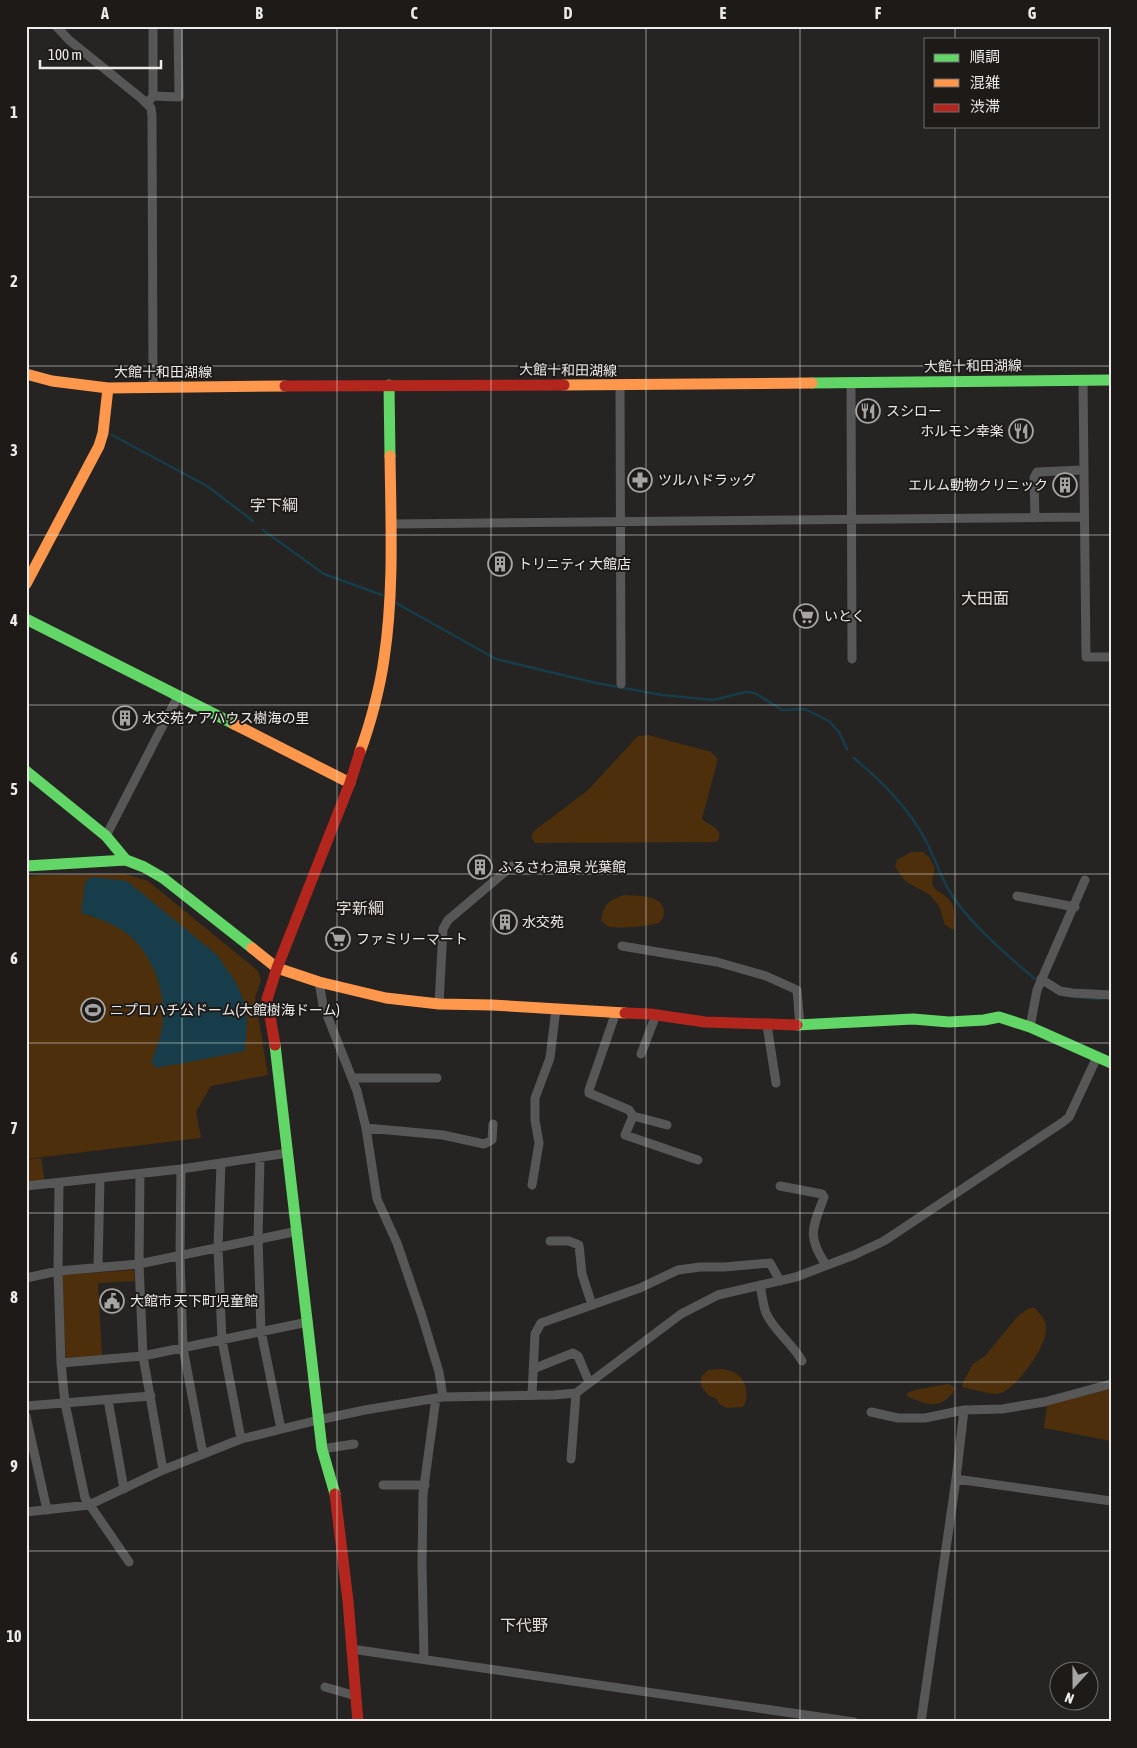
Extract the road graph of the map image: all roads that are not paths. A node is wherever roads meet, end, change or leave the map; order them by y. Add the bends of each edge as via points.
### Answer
1 (56, 26) edge
2 (152, 26) edge
3 (178, 26) edge
4 (153, 96) junction
5 (146, 104) junction
6 (27, 374) edge
7 (1083, 380) junction
8 (1111, 380) edge
9 (851, 382) junction
10 (388, 385) junction
11 (620, 385) junction
12 (153, 387) junction
13 (108, 388) junction
14 (1084, 470) junction
15 (1084, 517) junction
16 (1036, 518) junction
17 (852, 519) junction
18 (620, 521) junction
19 (391, 524) junction
20 (26, 584) edge
21 (26, 619) edge
22 (1111, 657) edge
23 (852, 659) dead end
24 (621, 684) dead end
25 (178, 696) junction
26 (26, 771) edge
27 (350, 784) junction
28 (106, 836) junction
29 (126, 860) junction
30 (26, 866) edge
31 (512, 866) dead end
32 (1085, 880) dead end
33 (1017, 896) dead end
34 (1074, 907) junction
35 (622, 946) dead end
36 (277, 968) junction
37 (1041, 979) junction
38 (320, 982) junction
39 (1111, 995) edge
40 (438, 1004) junction
41 (556, 1009) junction
42 (616, 1012) junction
43 (656, 1015) junction
44 (767, 1024) junction
45 (800, 1025) junction
46 (1030, 1027) junction
47 (641, 1054) dead end
48 (1098, 1058) junction
49 (1111, 1063) edge
50 (352, 1078) junction
51 (437, 1078) dead end
52 (776, 1084) dead end
53 (633, 1116) junction
54 (493, 1124) dead end
55 (667, 1125) dead end
56 (366, 1128) junction
57 (288, 1153) junction
58 (260, 1158) junction
59 (698, 1160) dead end
60 (221, 1163) junction
61 (181, 1169) junction
62 (140, 1174) junction
63 (100, 1178) junction
64 (59, 1183) junction
65 (532, 1185) dead end
66 (26, 1186) edge
67 (780, 1186) dead end
68 (298, 1231) junction
69 (258, 1239) junction
70 (550, 1241) dead end
71 (218, 1248) junction
72 (180, 1256) junction
73 (139, 1264) junction
74 (826, 1265) junction
75 (98, 1267) junction
76 (58, 1270) junction
77 (26, 1278) edge
78 (780, 1281) junction
79 (760, 1285) junction
80 (592, 1305) junction
81 (308, 1322) junction
82 (261, 1331) junction
83 (222, 1340) junction
84 (183, 1348) junction
85 (144, 1356) junction
86 (802, 1361) dead end
87 (62, 1362) junction
88 (534, 1369) junction
89 (589, 1382) junction
90 (1111, 1384) edge
91 (576, 1393) junction
92 (532, 1395) junction
93 (151, 1396) junction
94 (440, 1397) junction
95 (108, 1400) junction
96 (65, 1403) junction
97 (26, 1406) edge
98 (964, 1410) junction
99 (871, 1412) dead end
100 (26, 1416) edge
101 (318, 1420) junction
102 (281, 1429) junction
103 (241, 1439) junction
104 (354, 1444) dead end
105 (322, 1448) junction
106 (203, 1454) junction
107 (571, 1459) dead end
108 (164, 1470) junction
109 (956, 1479) junction
110 (383, 1485) dead end
111 (425, 1485) junction
112 (124, 1489) junction
113 (1111, 1501) edge
114 (89, 1505) junction
115 (47, 1510) junction
116 (26, 1512) edge
117 (129, 1562) dead end
118 (351, 1649) junction
119 (424, 1659) junction
120 (325, 1687) dead end
121 (356, 1696) junction
122 (358, 1722) edge
123 (854, 1722) edge
124 (921, 1722) edge

1 - 5 street
2 - 4 street
3 - 4 street via 179,97
4 - 5 street
5 - 12 street via 151,108 152,116
6 - 13 street, 大館十和田湖線 via 52,381
7 - 8 street, 大館十和田湖線
7 - 9 street, 大館十和田湖線
7 - 14 street
9 - 11 street, 大館十和田湖線
9 - 17 street
10 - 11 street, 大館十和田湖線
10 - 12 street, 大館十和田湖線
10 - 19 street
11 - 18 street
12 - 13 street, 大館十和田湖線
13 - 20 street via 99,446
14 - 15 street
14 - 16 street via 1037,472 1034,478
15 - 16 street
15 - 22 street via 1086,657
16 - 17 street
17 - 18 street
17 - 23 street
18 - 19 street
18 - 24 street
19 - 27 street via 389,614 384,661 366,736
21 - 25 street
25 - 27 street
25 - 28 street
26 - 28 street
27 - 36 street
28 - 29 street
29 - 30 street
29 - 36 street via 163,878
31 - 40 street via 448,920 444,929
32 - 34 street
33 - 34 street
34 - 37 street
35 - 45 street via 717,962 766,976 797,990
36 - 38 street
36 - 57 street via 267,1000
37 - 39 street via 1060,991
37 - 46 street
38 - 40 street via 386,998
38 - 50 street via 323,1005
40 - 41 street
41 - 42 street
41 - 65 street via 550,1058 535,1098 539,1143
42 - 43 street
42 - 53 street via 588,1090 628,1110
43 - 44 street via 705,1022
43 - 47 street
44 - 45 street
44 - 52 street
45 - 46 street via 913,1019 949,1022 999,1017
46 - 48 street
48 - 49 street
48 - 74 street via 1069,1117 1063,1122 884,1241
50 - 51 street
50 - 56 street
53 - 55 street
53 - 59 street via 625,1135
54 - 56 street via 492,1140 484,1144 443,1135
56 - 94 street via 377,1199 397,1243 422,1316 439,1372
57 - 58 street
57 - 68 street
58 - 60 street
58 - 69 street
60 - 61 street
60 - 71 street
61 - 62 street
61 - 72 street
62 - 63 street
62 - 73 street
63 - 64 street
63 - 75 street
64 - 66 street
64 - 76 street
67 - 74 street via 824,1197 815,1220 813,1240
68 - 69 street
68 - 81 street
69 - 71 street
69 - 82 street
70 - 80 street via 569,1241 578,1245 582,1274
71 - 72 street
71 - 83 street
72 - 73 street
72 - 84 street
73 - 75 street
73 - 85 street
74 - 78 street
75 - 76 street
76 - 77 street
76 - 87 street
78 - 79 street
78 - 80 street via 770,1263 700,1267 678,1270
79 - 86 street via 768,1317
79 - 89 street via 718,1295 681,1314
80 - 88 street via 541,1323 535,1334
81 - 82 street
81 - 101 street
82 - 83 street
82 - 102 street
83 - 84 street
83 - 103 street
84 - 85 street
84 - 106 street
85 - 87 street
85 - 93 street
87 - 96 street
88 - 89 street via 573,1353 578,1356
88 - 92 street
89 - 91 street
90 - 98 street via 1044,1402 1002,1409
91 - 92 street
91 - 107 street
92 - 94 street
93 - 95 street
93 - 108 street
94 - 101 street
94 - 111 street
95 - 96 street
95 - 112 street
96 - 97 street
96 - 114 street
98 - 99 street via 925,1418 898,1418
98 - 109 street
100 - 115 street
101 - 102 street
101 - 105 street
102 - 103 street
103 - 106 street
104 - 105 street
105 - 118 street via 335,1491
106 - 108 street
108 - 112 street
109 - 113 street
109 - 124 street
110 - 111 street
111 - 119 street via 422,1564
112 - 114 street
114 - 115 street
114 - 117 street
115 - 116 street
118 - 119 street
118 - 121 street
119 - 123 street
120 - 121 street
121 - 122 street

